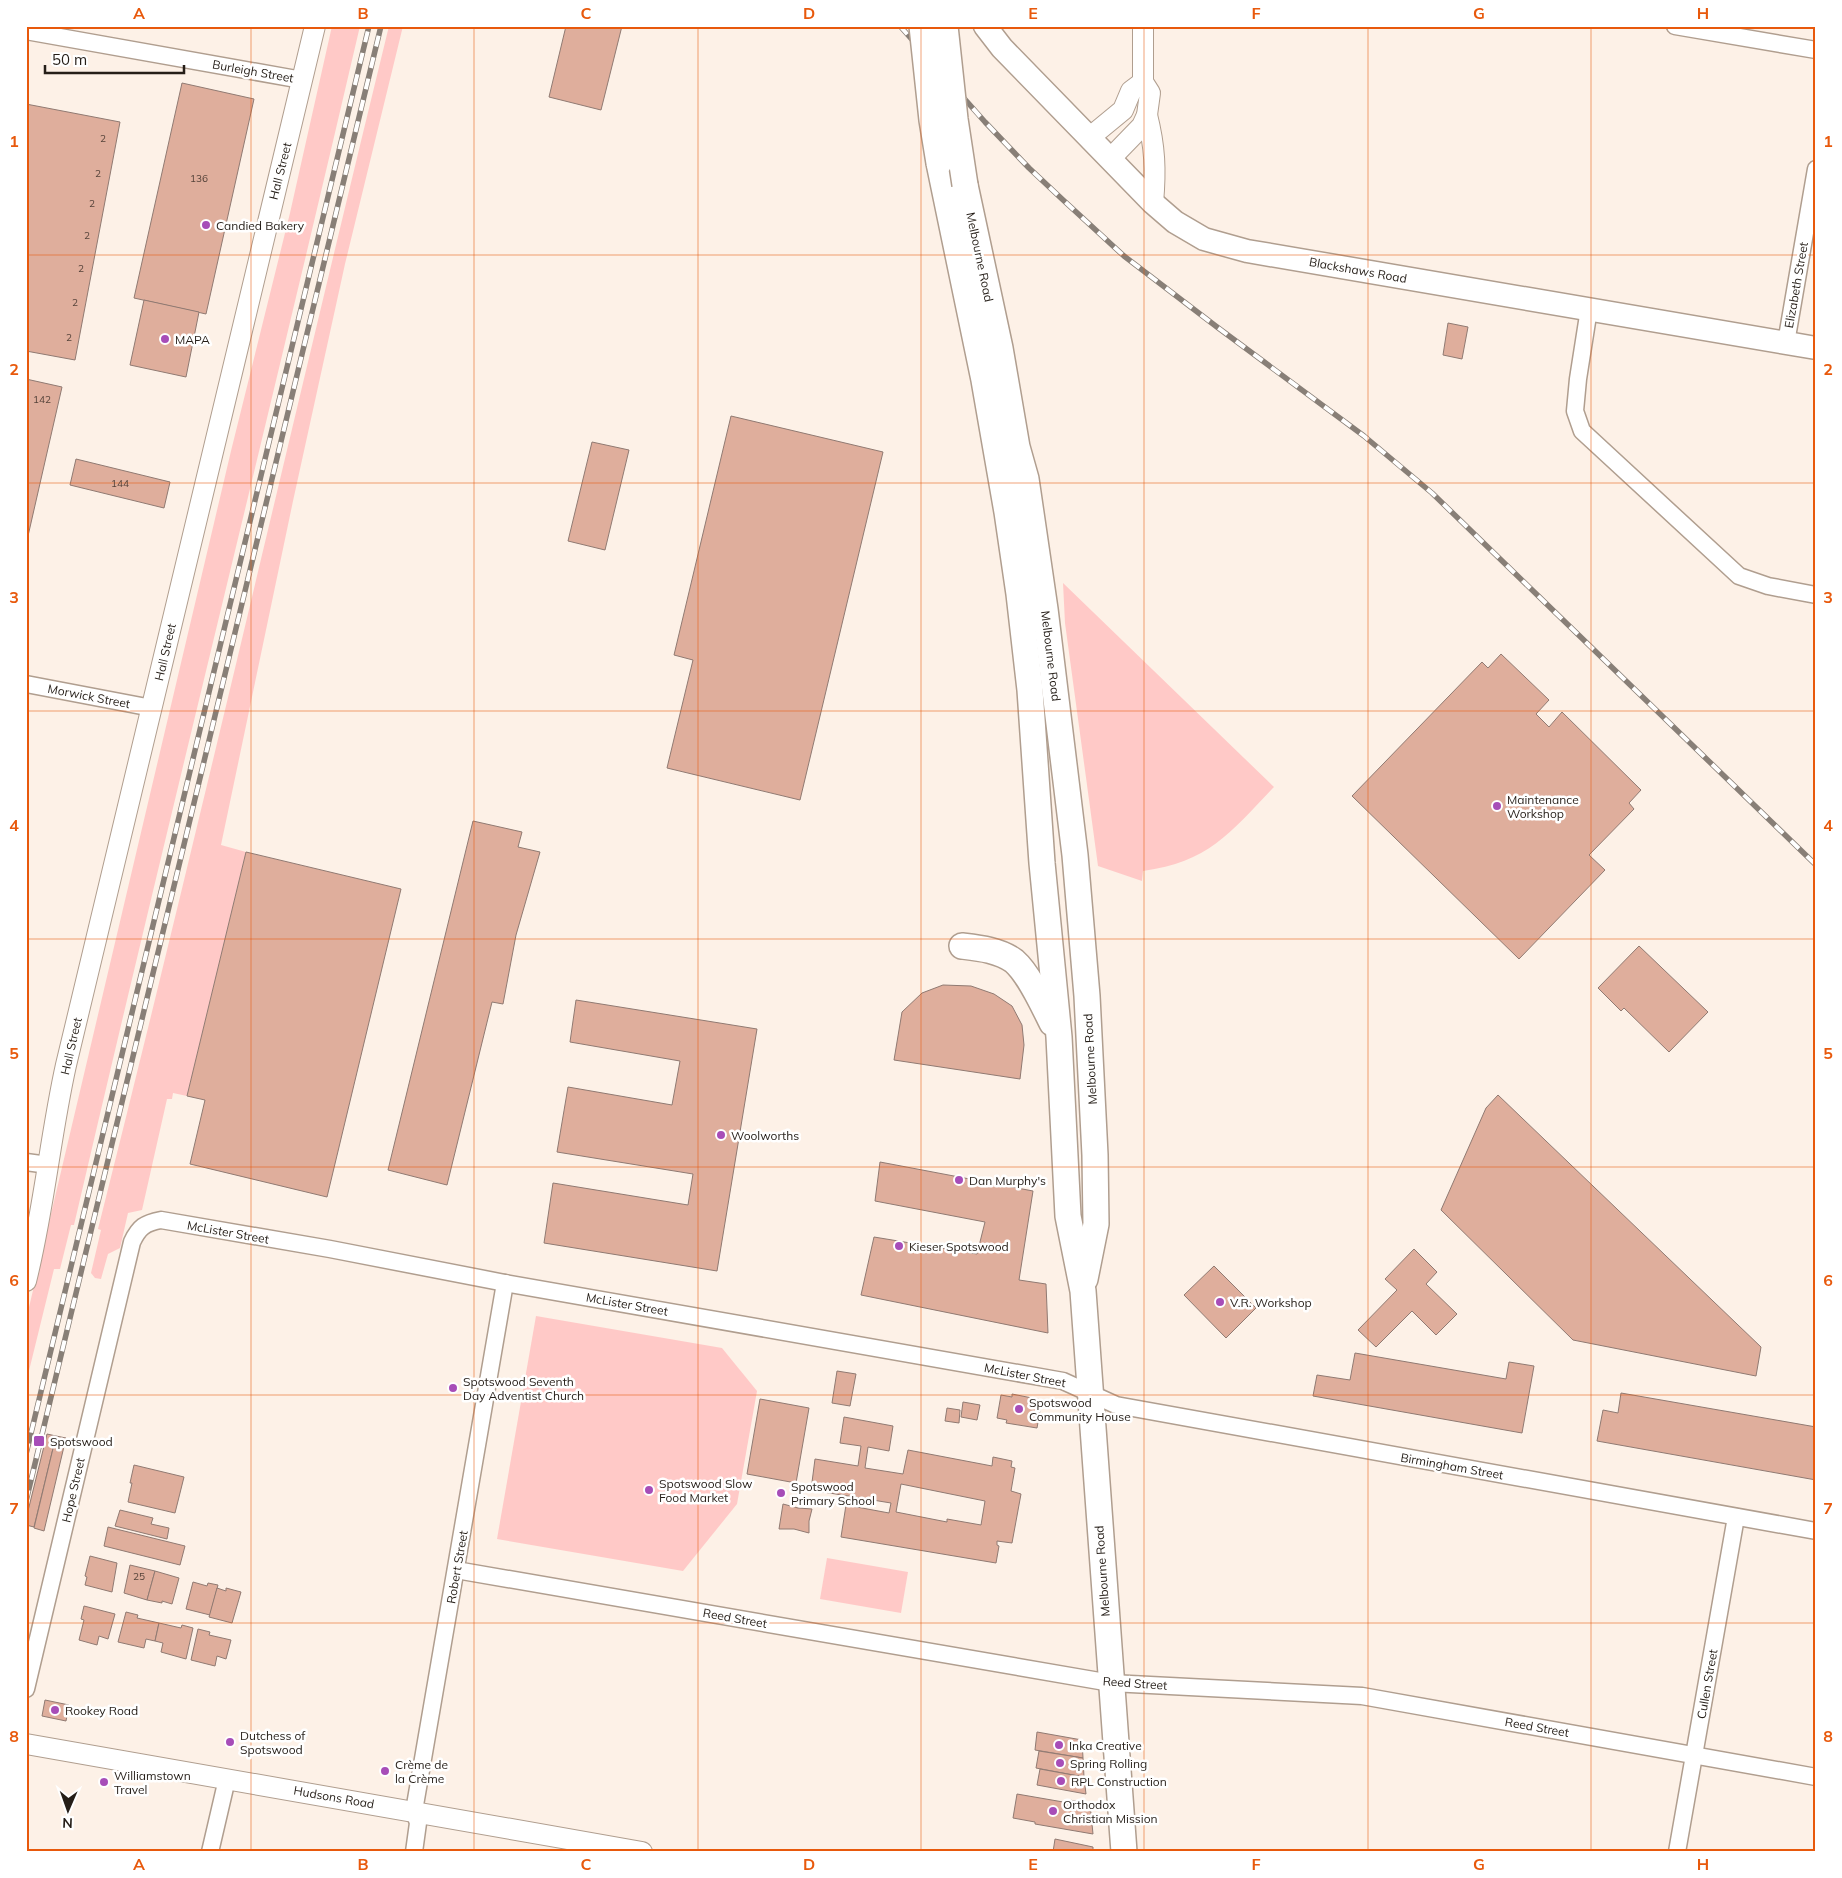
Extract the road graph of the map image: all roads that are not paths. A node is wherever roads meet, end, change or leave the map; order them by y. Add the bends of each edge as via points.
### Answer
1 (315, 26) edge
2 (922, 26) edge
3 (945, 26) edge
4 (985, 26) edge
5 (1143, 26) edge
6 (1674, 26) edge
7 (26, 31) edge
8 (1002, 37) edge
9 (1816, 50) edge
10 (302, 80) junction
11 (1143, 82) junction
12 (1148, 115) junction
13 (1089, 138) junction
14 (1110, 159) junction
15 (1816, 169) edge
16 (1153, 203) junction
17 (1589, 309) junction
18 (1786, 343) junction
19 (1816, 348) edge
20 (1816, 595) edge
21 (26, 684) edge
22 (152, 708) junction
23 (962, 946) dead end
24 (1059, 1037) junction
25 (26, 1162) edge
26 (48, 1165) junction
27 (161, 1220) joint
28 (26, 1281) edge
29 (505, 1283) junction
30 (1083, 1291) junction
31 (1090, 1393) junction
32 (1736, 1517) junction
33 (1816, 1531) edge
34 (456, 1570) junction
35 (1110, 1682) junction
36 (26, 1689) edge
37 (26, 1744) edge
38 (1694, 1756) junction
39 (1816, 1777) edge
40 (228, 1779) junction
41 (414, 1811) junction
42 (210, 1852) edge
43 (414, 1852) edge
44 (642, 1852) edge
45 (1124, 1852) edge
46 (1677, 1852) edge

1 - 10 street, Hall Street
2 - 24 main road, Melbourne Road, bridge via 938,163 1008,512 1030,690
3 - 30 main road, Melbourne Road, bridge via 954,119 965,185 1026,478 1075,855 1096,1155 1096,1224
4 - 8 main road, Blackshaws Road
5 - 11 street
6 - 9 street
7 - 10 street, Burleigh Street
8 - 13 main road, Blackshaws Road
10 - 22 street, Hall Street
11 - 12 street via 1150,94
11 - 13 street via 1131,91 1123,110
12 - 14 street via 1139,130
12 - 16 street via 1156,170
13 - 14 main road, Blackshaws Road
14 - 16 main road, Blackshaws Road
15 - 18 street, Elizabeth Street
16 - 17 main road, Blackshaws Road via 1175,222 1204,239 1247,251
17 - 18 main road, Blackshaws Road
17 - 20 street via 1575,410 1582,430 1739,576 1768,586
18 - 19 main road, Blackshaws Road
21 - 22 street, Morwick Street
22 - 26 street, Hall Street via 63,1079
23 - 24 main road via 990,950 1014,962 1038,994
24 - 30 main road, Melbourne Road via 1068,1216
25 - 26 street
26 - 28 street, Hall Street
27 - 29 street, McLister Street
27 - 36 street, Hope Street via 143,1225 132,1242
29 - 31 street, McLister Street via 1063,1381
29 - 34 street, Robert Street
30 - 31 main road, Melbourne Road
31 - 32 street, Birmingham Street via 1116,1405
31 - 35 main road, Melbourne Road
32 - 33 street, Birmingham Street
32 - 38 street, Cullen Street
34 - 35 street, Reed Street
34 - 41 street, Robert Street
35 - 38 street, Reed Street via 1362,1696
35 - 45 main road, Melbourne Road
37 - 40 street, Hudsons Road
38 - 39 street, Reed Street
38 - 46 street, Cullen Street
40 - 41 street, Hudsons Road
40 - 42 street
41 - 43 street, Robert Street via 418,1823
41 - 44 street, Hudsons Road

